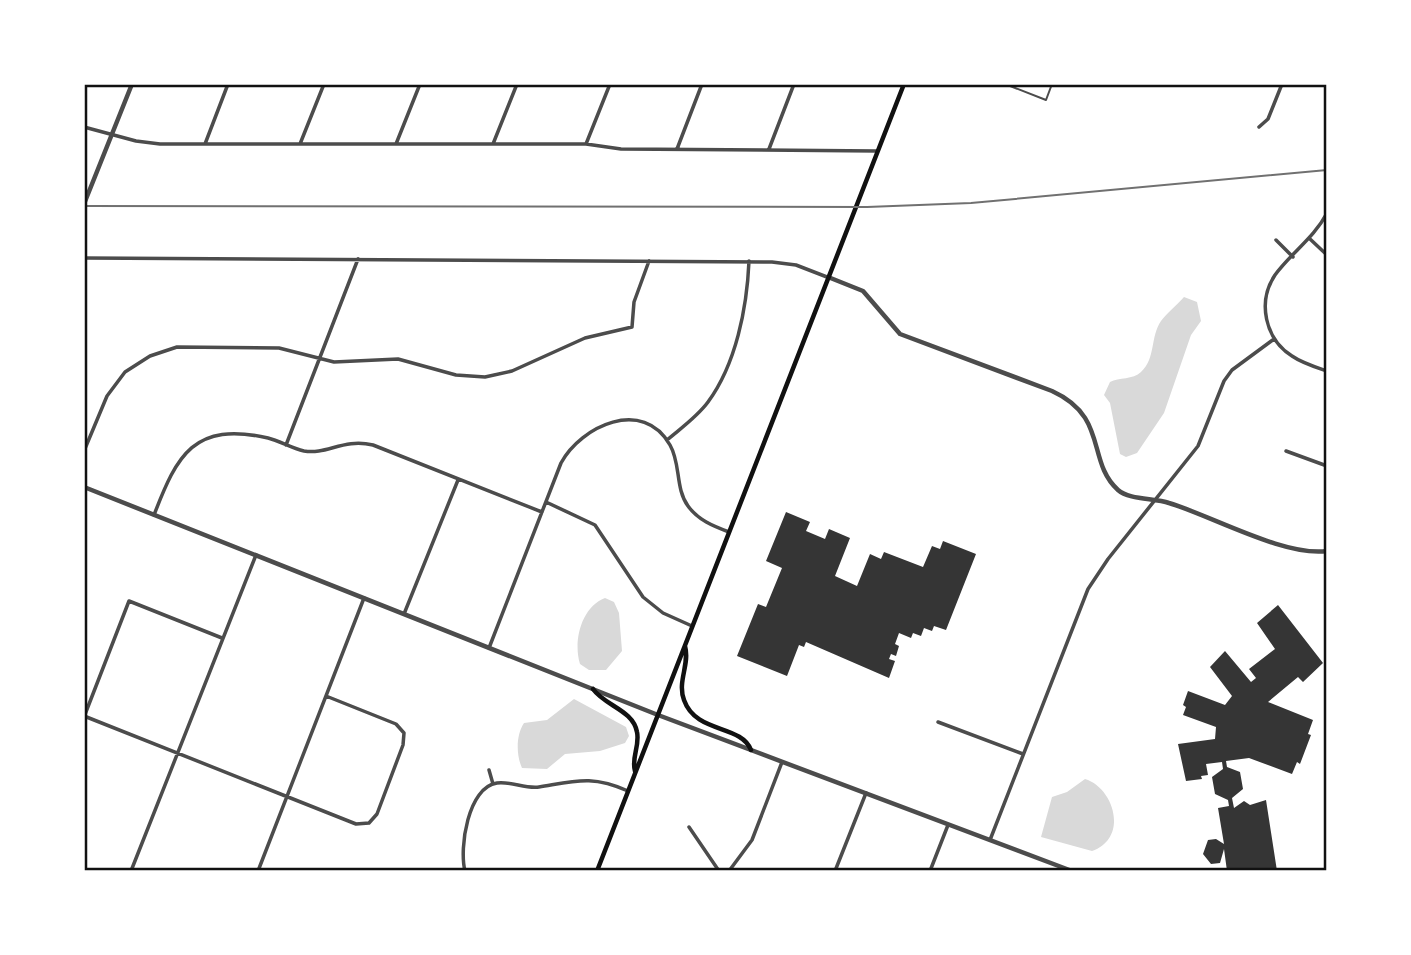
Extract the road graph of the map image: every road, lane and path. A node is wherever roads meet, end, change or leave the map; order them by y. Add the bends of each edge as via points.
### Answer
1 (132, 84) edge
2 (228, 84) edge
3 (324, 84) edge
4 (420, 84) edge
5 (517, 84) edge
6 (610, 84) edge
7 (702, 84) edge
8 (794, 84) edge
9 (904, 84) edge
10 (1005, 84) edge
11 (1052, 84) edge
12 (1282, 84) edge
13 (1259, 127) dead end
14 (84, 128) edge
15 (113, 133) junction
16 (205, 144) junction
17 (300, 144) junction
18 (396, 144) junction
19 (493, 144) junction
20 (586, 144) junction
21 (677, 149) junction
22 (769, 149) junction
23 (877, 152) junction
24 (84, 204) edge
25 (1327, 213) edge
26 (1310, 239) junction
27 (1276, 240) dead end
28 (1327, 255) edge
29 (1293, 257) junction
30 (84, 258) edge
31 (358, 259) junction
32 (649, 261) junction
33 (749, 261) junction
34 (827, 276) junction
35 (1274, 339) junction
36 (319, 359) junction
37 (1327, 371) edge
38 (667, 440) junction
39 (286, 444) junction
40 (1286, 450) dead end
41 (84, 451) edge
42 (1327, 466) edge
43 (459, 479) junction
44 (84, 487) edge
45 (1156, 499) junction
46 (546, 502) junction
47 (542, 512) junction
48 (154, 515) junction
49 (729, 532) junction
50 (1327, 551) edge
51 (256, 555) junction
52 (364, 598) junction
53 (404, 614) junction
54 (692, 626) junction
55 (222, 638) junction
56 (685, 645) junction
57 (489, 648) junction
58 (593, 689) junction
59 (326, 696) junction
60 (658, 715) junction
61 (84, 717) edge
62 (938, 722) dead end
63 (751, 750) junction
64 (178, 753) junction
65 (1023, 754) junction
66 (782, 762) junction
67 (489, 770) dead end
68 (636, 772) junction
69 (493, 784) junction
70 (628, 791) junction
71 (866, 793) junction
72 (287, 796) junction
73 (948, 825) junction
74 (689, 827) dead end
75 (990, 840) junction
76 (1058, 869) edge
77 (131, 871) edge
78 (258, 871) edge
79 (465, 871) edge
80 (597, 871) edge
81 (719, 871) edge
82 (729, 871) edge
83 (835, 871) edge
84 (930, 871) edge
85 (1072, 871) edge

1 - 15 street
2 - 16 street
3 - 17 street
4 - 18 street
5 - 19 street
6 - 20 street
7 - 21 street
8 - 22 street
9 - 23 main road
10 - 11 lane via 1046,100
12 - 13 street via 1268,119
14 - 15 street
15 - 16 street via 148,144
15 - 24 street
16 - 17 street
17 - 18 street
18 - 19 street
19 - 20 street
20 - 21 street
21 - 22 street
22 - 23 street
23 - 34 main road
25 - 26 street
26 - 28 street
26 - 29 street
27 - 29 street
29 - 35 street via 1274,277 1266,297 1266,319
30 - 31 street
31 - 32 street
31 - 36 street
32 - 33 street
32 - 36 street via 634,302 632,327 564,345 499,375 470,377 398,359
33 - 34 street via 784,262
33 - 38 street via 744,316 720,380 699,412
34 - 45 street via 863,292 900,334 1063,396 1082,412 1117,490
34 - 49 main road
35 - 37 street via 1294,358
35 - 45 street via 1232,370 1198,446
36 - 39 street
36 - 41 street via 262,346 163,351 136,363 115,383
38 - 46 street via 649,425 622,421 597,426 577,439 561,463
38 - 49 street via 688,505 703,520
39 - 43 street via 313,451 362,442
39 - 48 street via 247,435 214,437 192,446 170,473
40 - 42 street
43 - 47 street
43 - 53 street
44 - 48 street
45 - 50 street via 1296,550
45 - 65 street via 1088,589
46 - 47 street
46 - 54 street via 596,525 643,597 663,613
47 - 57 street
48 - 51 street
49 - 54 main road
51 - 52 street
51 - 55 street
52 - 53 street
52 - 59 street
53 - 57 street
54 - 56 main road
55 - 61 street via 130,601
55 - 64 street
56 - 60 main road
56 - 63 main road via 681,682 687,707 707,725 743,739
57 - 58 street
58 - 60 street
58 - 68 main road via 629,716 635,726
59 - 72 street
59 - 72 street via 396,724 404,733 377,814 369,823 356,824
60 - 63 street
60 - 68 main road
61 - 64 street
62 - 65 street
63 - 66 street
64 - 72 street
64 - 77 street
65 - 75 street
66 - 71 street
66 - 82 street via 752,840
67 - 69 street
68 - 70 main road
69 - 70 street via 529,788 590,779
69 - 79 street via 478,796 465,829 461,850
70 - 80 main road
71 - 73 street
71 - 83 street
72 - 78 street
73 - 75 street
73 - 84 street
74 - 81 street
75 - 76 street
76 - 85 street

